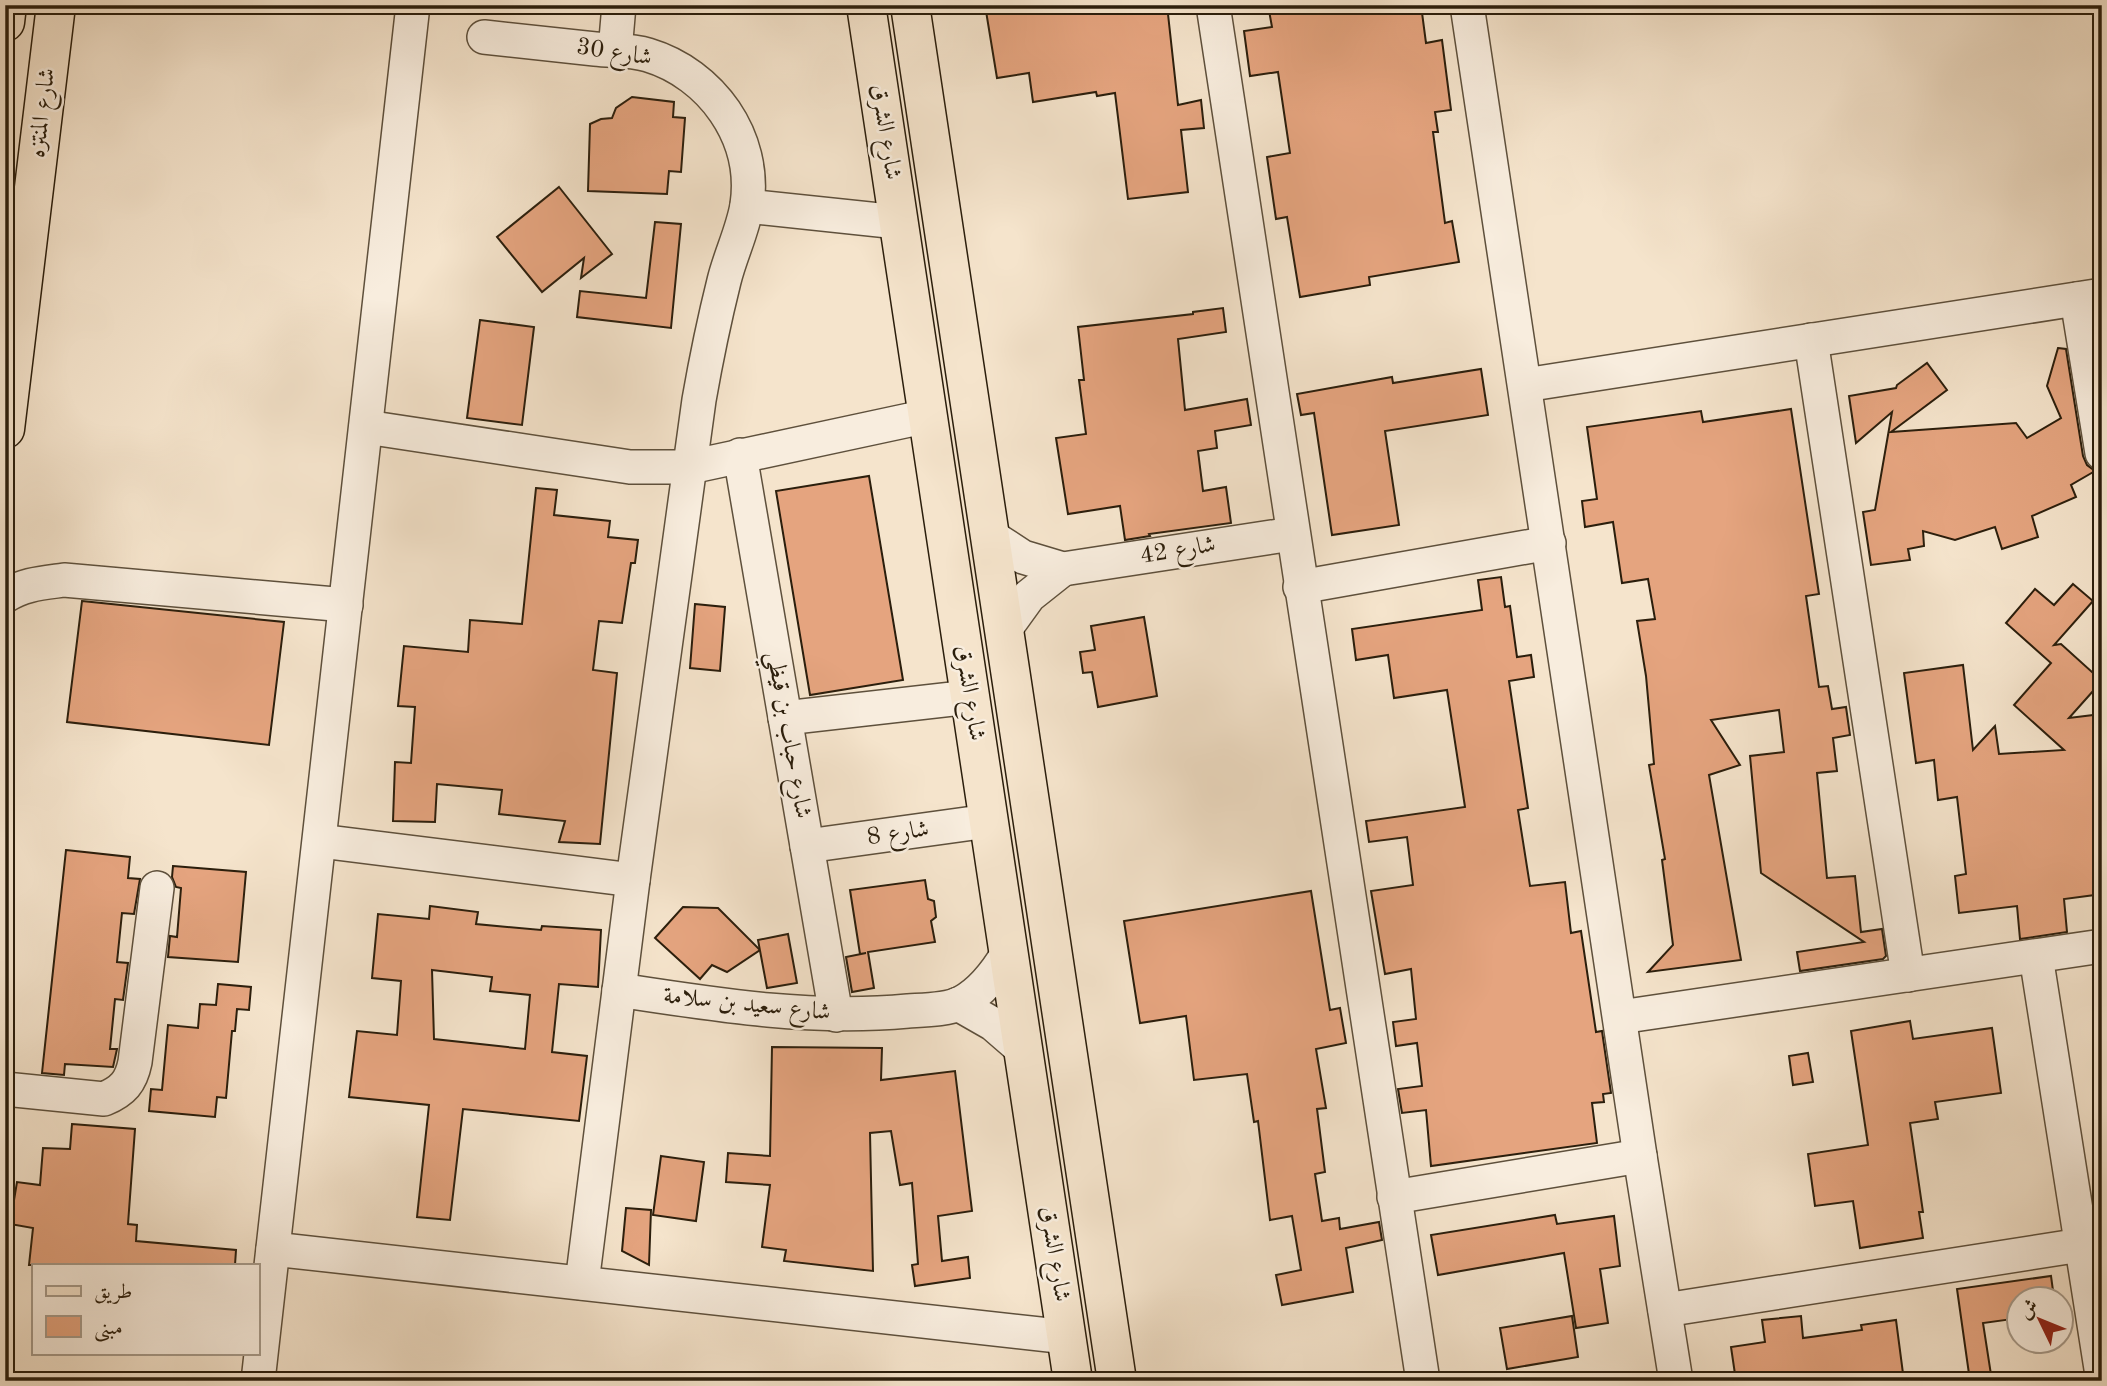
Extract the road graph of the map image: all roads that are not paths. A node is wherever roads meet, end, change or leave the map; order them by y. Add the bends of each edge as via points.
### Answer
1 (7, 5) edge
2 (413, 5) edge
3 (619, 5) edge
4 (866, 5) edge
5 (910, 5) edge
6 (1213, 5) edge
7 (1467, 5) edge
8 (53, 10) edge
9 (5, 22) edge
10 (484, 37) dead end
11 (615, 51) junction
12 (747, 206) junction
13 (899, 230) junction
14 (2090, 297) edge
15 (1811, 340) junction
16 (962, 359) junction
17 (1525, 385) junction
18 (928, 416) junction
19 (366, 428) junction
20 (5, 429) edge
21 (2102, 453) edge
22 (740, 455) junction
23 (690, 467) junction
24 (1292, 534) junction
25 (989, 535) junction
26 (1549, 543) junction
27 (1063, 569) junction
28 (1300, 587) junction
29 (5, 596) edge
30 (346, 605) junction
31 (1003, 632) junction
32 (970, 697) junction
33 (785, 718) junction
34 (988, 821) junction
35 (320, 841) junction
36 (807, 846) junction
37 (633, 880) junction
38 (158, 888) dead end
39 (2102, 946) edge
40 (1008, 953) junction
41 (2036, 956) junction
42 (1908, 975) junction
43 (619, 990) junction
44 (958, 1004) junction
45 (835, 1015) junction
46 (1620, 1017) junction
47 (1023, 1050) junction
48 (5, 1089) edge
49 (1640, 1156) junction
50 (1394, 1196) junction
51 (1046, 1201) junction
52 (1097, 1244) junction
53 (2081, 1245) junction
54 (273, 1249) junction
55 (582, 1283) junction
56 (1665, 1310) junction
57 (1066, 1337) junction
58 (2102, 1375) edge
59 (258, 1381) edge
60 (1073, 1381) edge
61 (1117, 1381) edge
62 (1423, 1381) edge
63 (1676, 1381) edge

1 - 9 main road
2 - 19 street
3 - 11 street
4 - 13 main road, شارع الشرق
5 - 16 main road, شارع الشرق
6 - 24 street
7 - 17 street
8 - 20 main road, شارع المنتزه
10 - 11 street, شارع 30
11 - 12 street, شارع 30 via 644,54 672,64 717,98 733,123 744,159
12 - 13 street
12 - 23 street, شارع 30 via 710,335
13 - 16 main road via 930,352 944,363
13 - 18 main road, شارع الشرق
14 - 15 street
14 - 21 street
15 - 17 street
15 - 42 street
16 - 25 main road, شارع الشرق
17 - 26 street
18 - 22 street
18 - 32 main road, شارع الشرق
19 - 23 street via 630,467
19 - 30 street
22 - 23 street
22 - 33 street, شارع حباب بن قيظي
23 - 37 street, شارع 30
24 - 27 street, شارع 42
24 - 28 street
25 - 27 street, شارع 42 via 1023,557
25 - 31 main road, شارع الشرق
26 - 28 street
26 - 46 street
27 - 31 street, شارع 42 via 1029,596
28 - 50 street
29 - 30 street via 32,584 64,580
30 - 35 street
31 - 52 main road, شارع الشرق
32 - 33 street
32 - 34 main road, شارع الشرق
33 - 36 street, شارع حباب بن قيظي
34 - 36 street, شارع 8
34 - 40 main road, شارع الشرق
35 - 37 street
35 - 54 street
36 - 45 street, شارع حباب بن قيظي
37 - 43 street, شارع 30
38 - 48 street via 135,1062 126,1086 104,1099
39 - 41 street
40 - 44 street, شارع سعيد بن سلامة via 987,983
40 - 47 main road, شارع الشرق
41 - 42 street
41 - 53 street
42 - 46 street
43 - 45 street, شارع سعيد بن سلامة via 754,1010
43 - 55 street, شارع 30
44 - 45 street, شارع سعيد بن سلامة
44 - 47 street via 993,1024
46 - 49 street
47 - 51 main road, شارع الشرق
49 - 50 street
49 - 56 street
50 - 62 street
51 - 52 main road via 1052,1187 1074,1186
51 - 57 main road, شارع الشرق
52 - 61 main road, شارع الشرق
53 - 56 street
53 - 58 street
54 - 55 street
54 - 59 street
55 - 57 street
56 - 63 street
57 - 60 main road, شارع الشرق

